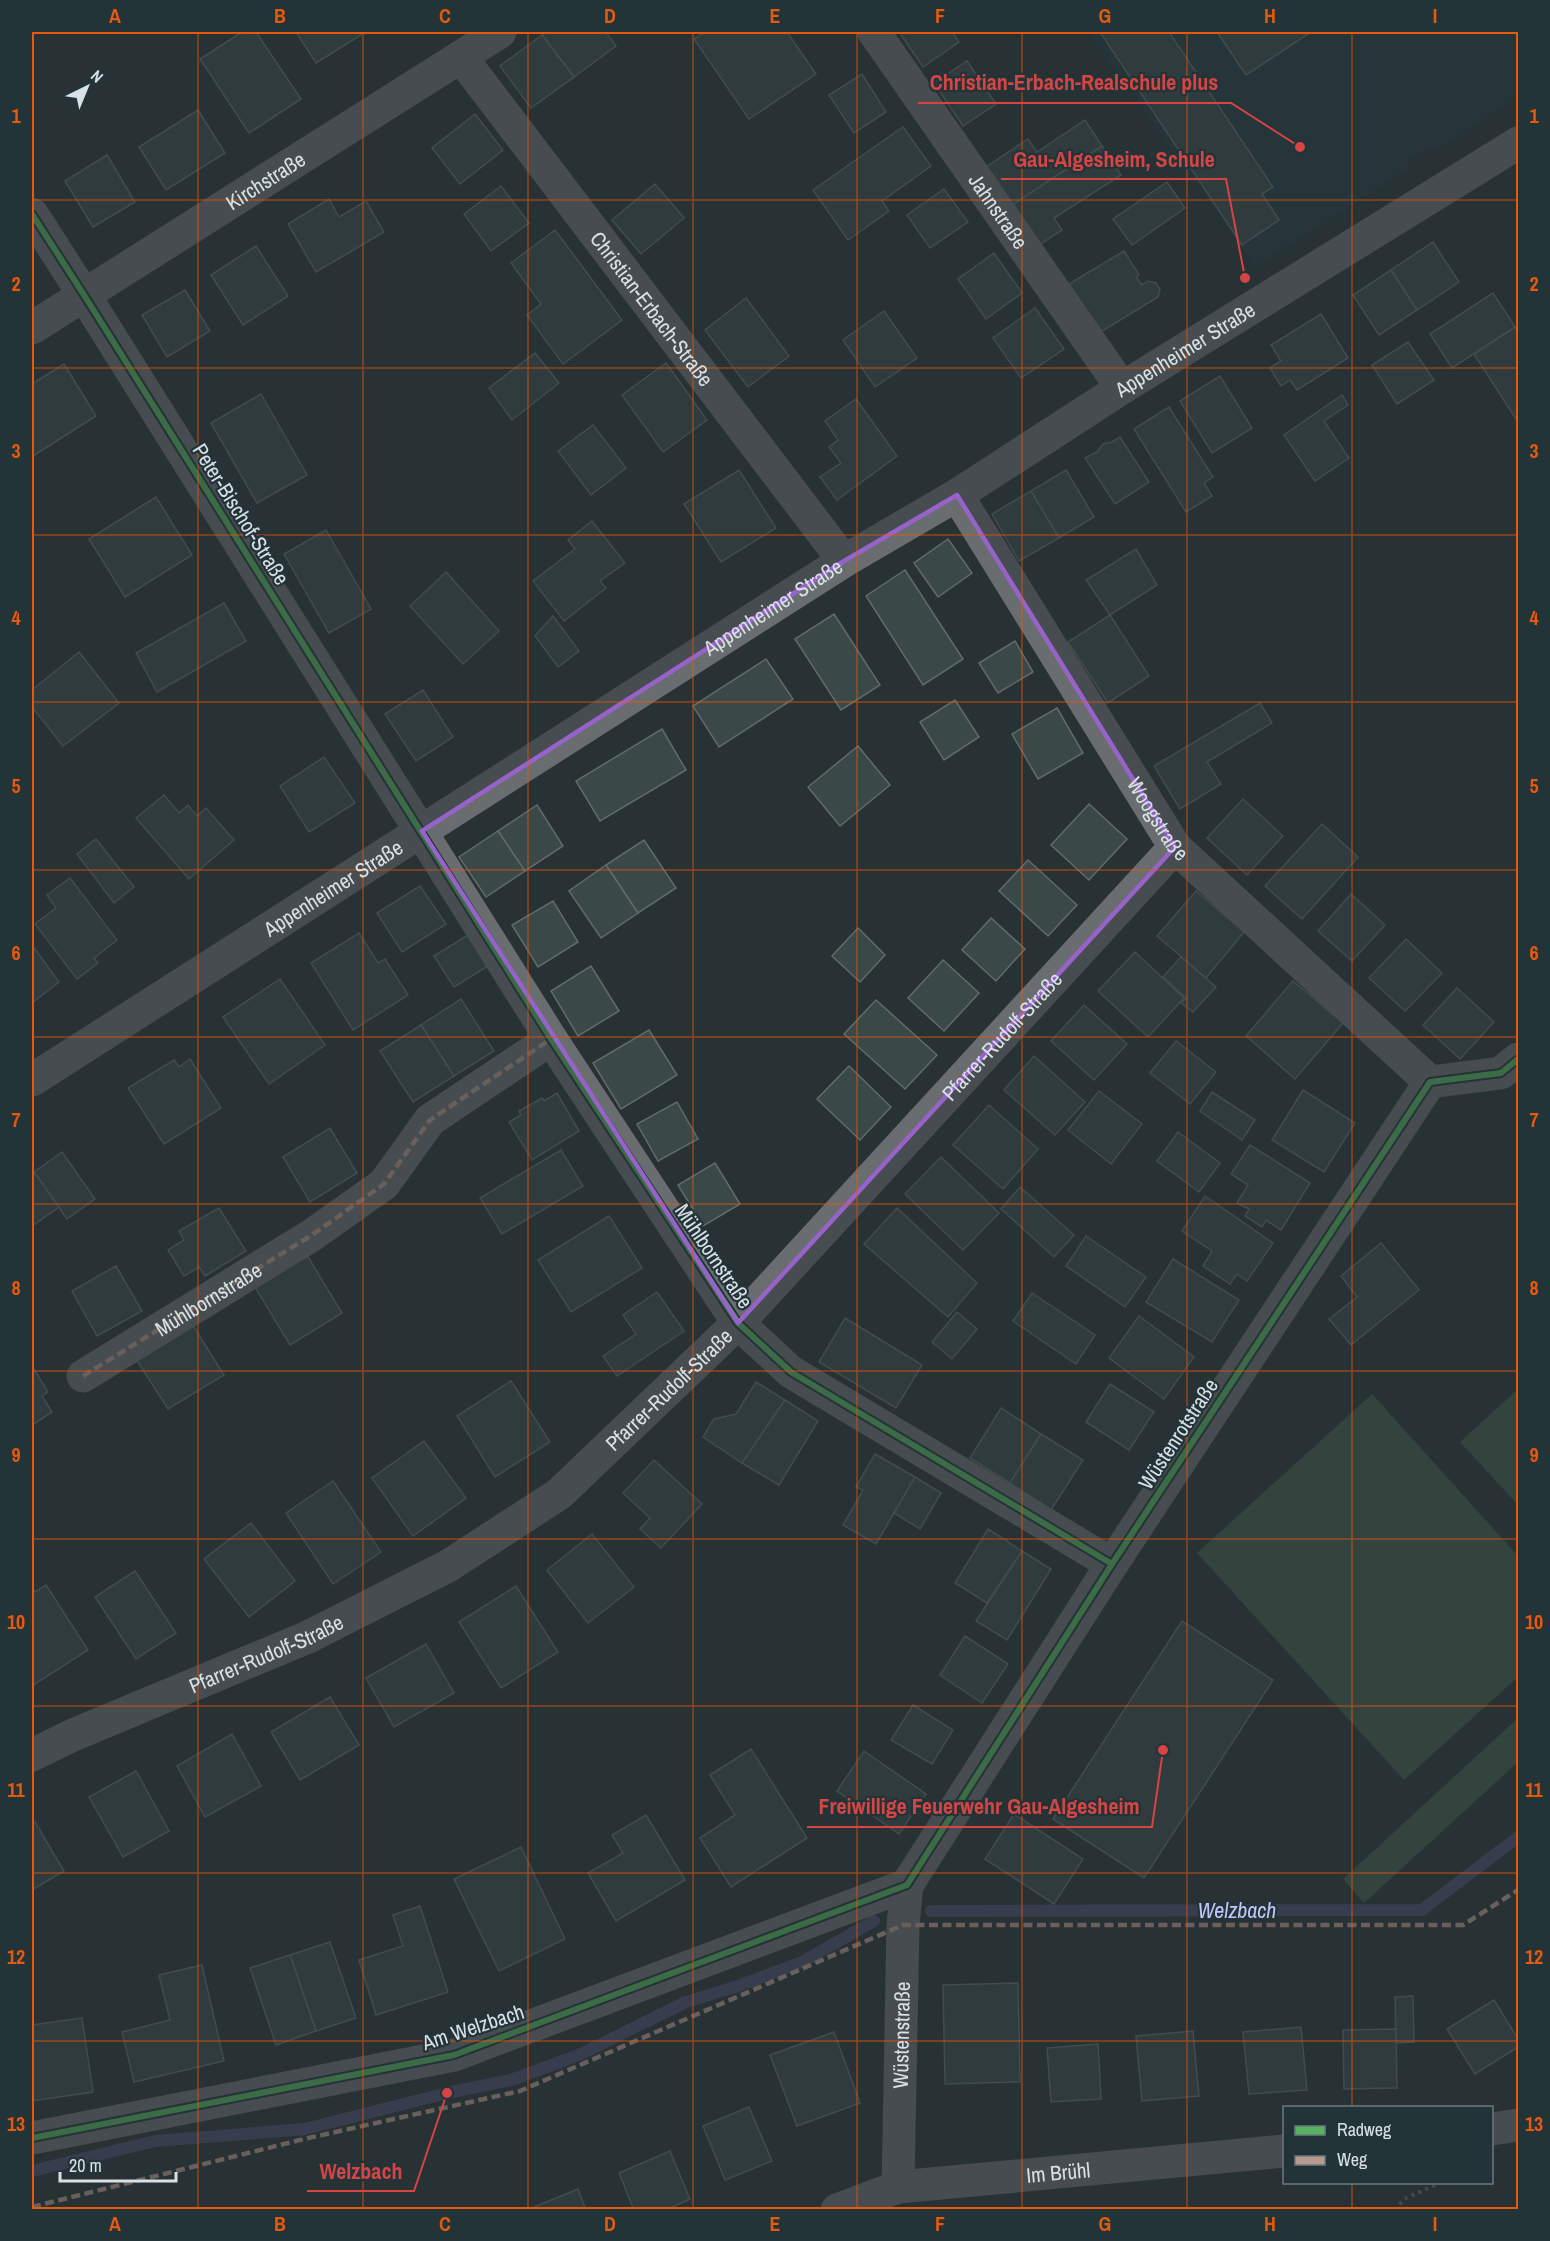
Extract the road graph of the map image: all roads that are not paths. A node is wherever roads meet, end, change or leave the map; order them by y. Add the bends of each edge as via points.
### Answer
1 (500, 32) edge
2 (874, 32) edge
3 (461, 57) junction
4 (1518, 143) edge
5 (32, 214) edge
6 (84, 295) junction
7 (32, 328) edge
8 (1122, 388) junction
9 (957, 495) junction
10 (844, 561) junction
11 (422, 831) junction
12 (1175, 847) junction
13 (551, 1040) junction
14 (1518, 1059) edge
15 (32, 1080) edge
16 (1430, 1082) junction
17 (738, 1323) junction
18 (83, 1376) dead end
19 (1112, 1564) junction
20 (32, 1755) edge
21 (907, 1885) junction
22 (1518, 2126) edge
23 (1493, 2129) edge
24 (32, 2138) edge
25 (1283, 2151) edge
26 (898, 2187) junction
27 (837, 2210) edge

1 - 3 street, Kirchstraße
2 - 8 street, Jahnstraße
3 - 6 street, Kirchstraße
3 - 10 street, Christian-Erbach-Straße
4 - 8 street, Appenheimer Straße
5 - 6 street, Peter-Bischof-Straße
6 - 7 street, Kirchstraße
6 - 11 street, Peter-Bischof-Straße
8 - 9 street, Appenheimer Straße
9 - 10 street, Appenheimer Straße
9 - 12 street, Woogstraße
10 - 11 street, Appenheimer Straße
11 - 13 street, Mühlbornstraße
11 - 15 street, Appenheimer Straße
12 - 16 street, Woogstraße
12 - 17 street, Pfarrer-Rudolf-Straße
13 - 17 street, Mühlbornstraße
13 - 18 street, Mühlbornstraße via 430,1120 384,1184 312,1235
14 - 16 street via 1501,1073
16 - 19 street, Wüstenrotstraße
17 - 19 street, Mühlbornstraße via 791,1372
17 - 20 street, Pfarrer-Rudolf-Straße via 559,1494 448,1566 308,1637
19 - 21 street, Wüstenrotstraße
21 - 24 street, Am Welzbach via 454,2055
21 - 26 street, Wüstenstraße
22 - 23 street
25 - 26 street, Im Brühl
26 - 27 street, Im Brühl

